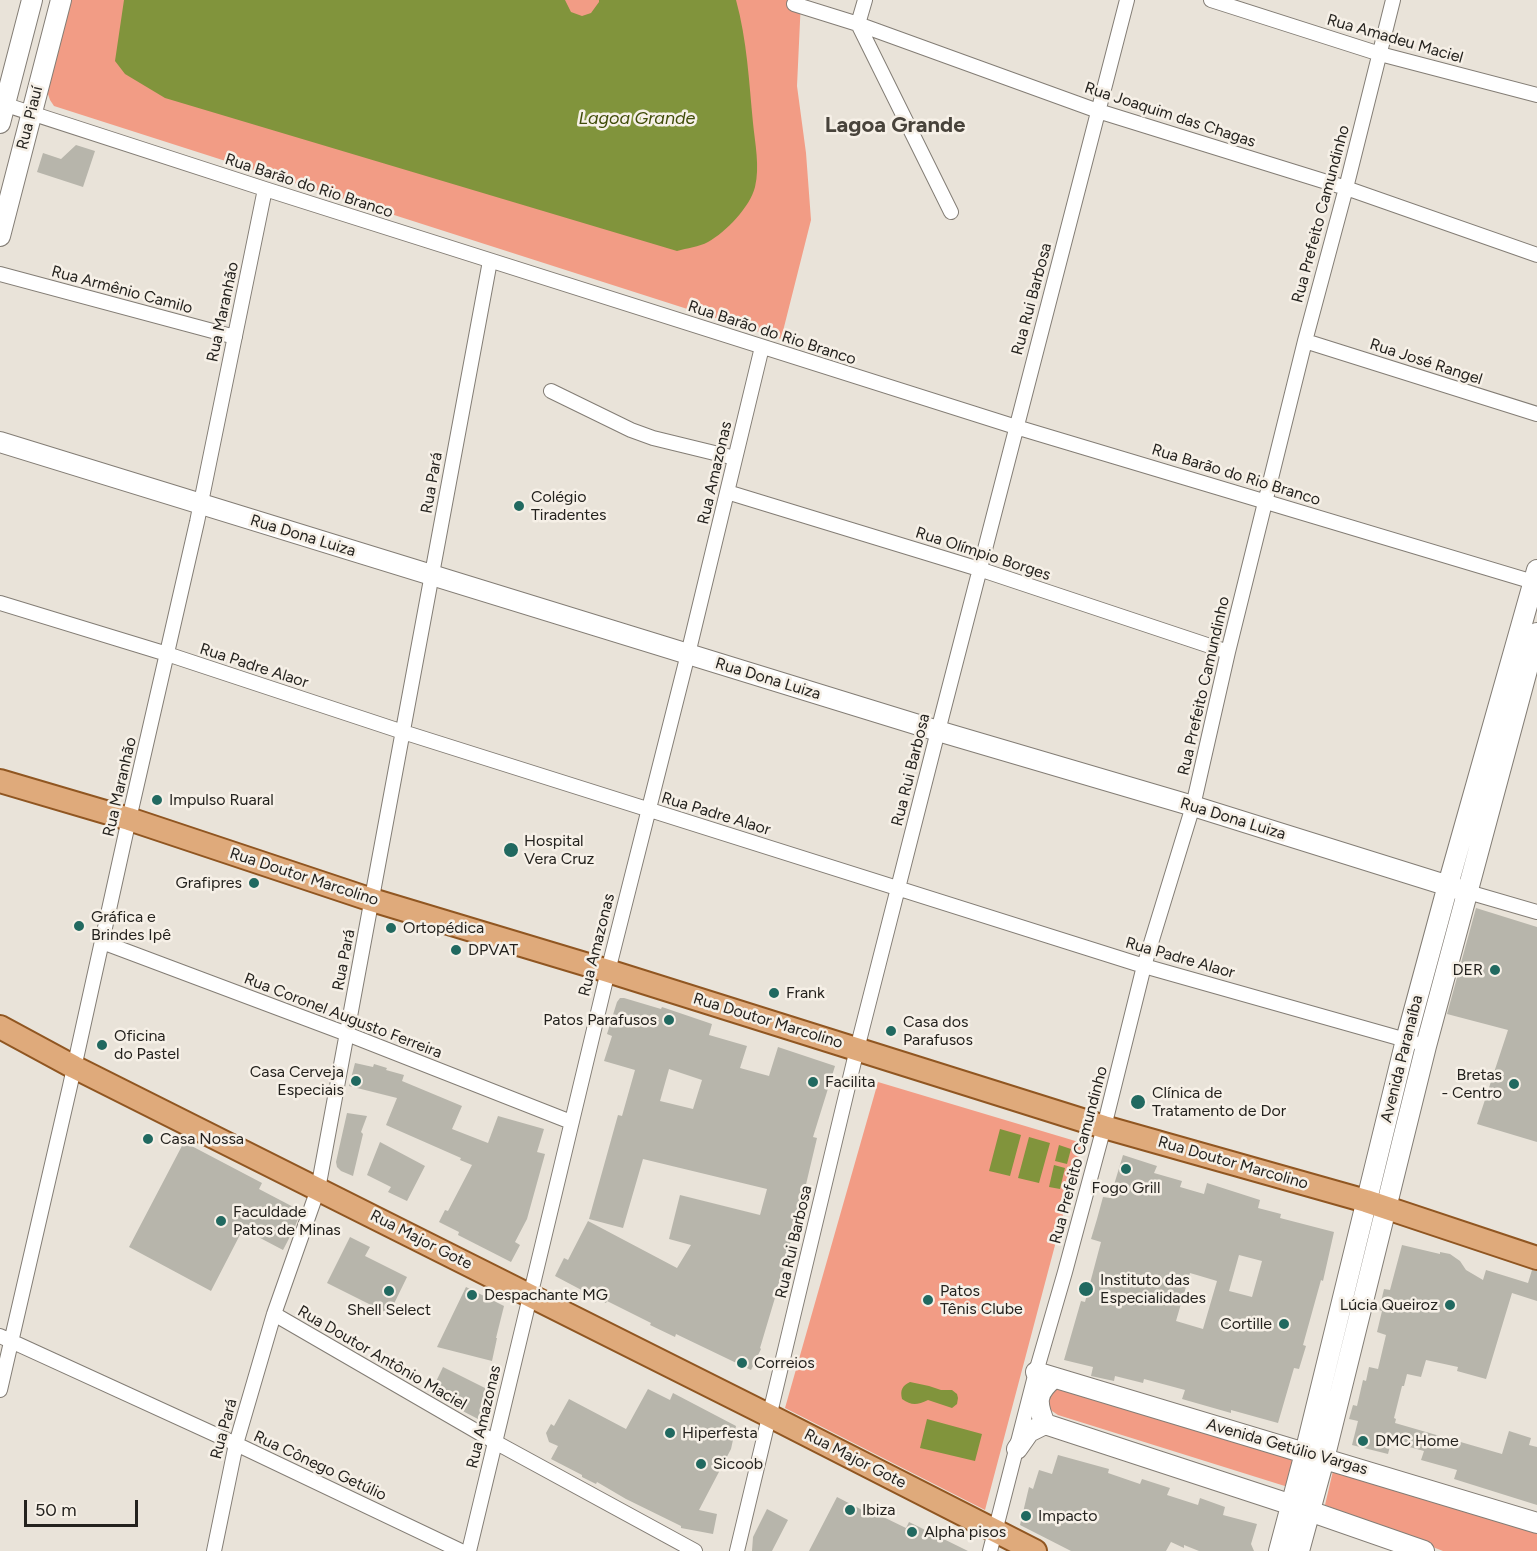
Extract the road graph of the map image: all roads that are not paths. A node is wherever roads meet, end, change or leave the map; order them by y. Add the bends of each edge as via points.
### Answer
1 (32, 0) edge
2 (61, 0) edge
3 (865, 0) edge
4 (1127, 0) edge
5 (1211, 0) edge
6 (1393, 0) edge
7 (794, 4) dead end
8 (858, 24) junction
9 (1380, 54) junction
10 (1537, 95) edge
11 (2, 110) edge
12 (1098, 111) junction
13 (31, 114) junction
14 (1346, 188) junction
15 (265, 189) junction
16 (951, 212) dead end
17 (0, 236) edge
18 (1537, 255) edge
19 (490, 261) junction
20 (0, 274) edge
21 (235, 337) junction
22 (1305, 341) junction
23 (762, 347) junction
24 (551, 391) dead end
25 (1537, 414) edge
26 (1016, 427) junction
27 (0, 442) edge
28 (735, 458) junction
29 (727, 492) junction
30 (1266, 501) junction
31 (201, 504) junction
32 (979, 569) junction
33 (432, 575) junction
34 (1536, 578) edge
35 (0, 603) edge
36 (1537, 633) edge
37 (1228, 652) junction
38 (166, 654) junction
39 (688, 654) junction
40 (938, 731) junction
41 (403, 732) junction
42 (0, 781) edge
43 (1193, 806) junction
44 (648, 810) junction
45 (129, 819) junction
46 (1448, 885) junction
47 (898, 888) junction
48 (1468, 892) junction
49 (372, 900) junction
50 (1537, 912) edge
51 (102, 942) junction
52 (1144, 966) junction
53 (608, 971) junction
54 (0, 1027) edge
55 (347, 1034) junction
56 (1406, 1040) junction
57 (1426, 1046) junction
58 (858, 1049) junction
59 (74, 1066) junction
60 (1393, 1093) junction
61 (1413, 1098) junction
62 (571, 1122) junction
63 (1104, 1127) junction
64 (1381, 1141) junction
65 (1401, 1147) junction
66 (318, 1189) junction
67 (1376, 1205) junction
68 (1537, 1257) edge
69 (530, 1295) junction
70 (274, 1314) junction
71 (6, 1339) edge
72 (1045, 1375) junction
73 (0, 1390) edge
74 (770, 1416) junction
75 (1045, 1424) junction
76 (495, 1442) junction
77 (236, 1444) junction
78 (1017, 1449) junction
79 (1305, 1453) junction
80 (1324, 1459) junction
81 (1300, 1508) junction
82 (1537, 1523) edge
83 (993, 1541) edge
84 (214, 1551) edge
85 (461, 1551) edge
86 (469, 1551) edge
87 (695, 1551) edge
88 (737, 1551) edge
89 (1035, 1551) edge
90 (1279, 1551) edge
91 (1299, 1551) edge
92 (1424, 1551) edge

1 - 11 street, Rua Piauí
2 - 13 street, Rua Piauí
3 - 8 street
4 - 12 street, Rua Rui Barbosa
5 - 9 street, Rua Amadeu Maciel
6 - 9 street, Rua Prefeito Camundinho
7 - 8 street, Rua Joaquim das Chagas
8 - 12 street, Rua Joaquim das Chagas
8 - 16 street
9 - 10 street, Rua Amadeu Maciel
9 - 14 street, Rua Prefeito Camundinho
11 - 13 street, Rua Barão do Rio Branco
12 - 14 street, Rua Joaquim das Chagas
12 - 26 street, Rua Rui Barbosa
13 - 15 street, Rua Barão do Rio Branco
13 - 17 street, Rua Piauí
14 - 18 street, Rua Joaquim das Chagas
14 - 22 street, Rua Prefeito Camundinho
15 - 19 street, Rua Barão do Rio Branco
15 - 21 street, Rua Maranhão
19 - 23 street, Rua Barão do Rio Branco
19 - 33 street, Rua Pará
20 - 21 street, Rua Armênio Camilo
21 - 31 street, Rua Maranhão
22 - 25 street, Rua José Rangel
22 - 30 street, Rua Prefeito Camundinho
23 - 26 street, Rua Barão do Rio Branco
23 - 28 street, Rua Amazonas
24 - 28 street via 653,438
26 - 30 street, Rua Barão do Rio Branco
26 - 32 street, Rua Rui Barbosa
27 - 31 street, Rua Dona Luiza
28 - 29 street, Rua Amazonas
29 - 32 street, Rua Olímpio Borges
29 - 39 street, Rua Amazonas
30 - 34 street, Rua Barão do Rio Branco
30 - 37 street, Rua Prefeito Camundinho
31 - 33 street, Rua Dona Luiza
31 - 38 street, Rua Maranhão
32 - 37 street, Rua Olímpio Borges
32 - 40 street, Rua Rui Barbosa
33 - 39 street, Rua Dona Luiza
33 - 41 street, Rua Pará
34 - 46 street, Avenida Paranaíba
35 - 38 street, Rua Padre Alaor
36 - 48 street, Avenida Paranaíba
37 - 43 street, Rua Prefeito Camundinho
38 - 41 street, Rua Padre Alaor
38 - 45 street, Rua Maranhão
39 - 40 street, Rua Dona Luiza
39 - 44 street, Rua Amazonas
40 - 43 street, Rua Dona Luiza
40 - 47 street, Rua Rui Barbosa
41 - 44 street, Rua Padre Alaor
41 - 49 street, Rua Pará
42 - 45 main road, Rua Doutor Marcolino
43 - 46 street, Rua Dona Luiza
43 - 52 street, Rua Prefeito Camundinho
44 - 47 street, Rua Padre Alaor
44 - 53 street, Rua Amazonas
45 - 49 main road, Rua Doutor Marcolino
45 - 51 street, Rua Maranhão
46 - 48 street, Rua Dona Luiza
46 - 56 street, Avenida Paranaíba
47 - 52 street, Rua Padre Alaor
47 - 58 street, Rua Rui Barbosa
48 - 50 street, Rua Dona Luiza
48 - 57 street, Avenida Paranaíba
49 - 53 main road, Rua Doutor Marcolino
49 - 55 street, Rua Pará
51 - 55 street, Rua Coronel Augusto Ferreira
51 - 59 street, Rua Maranhão
52 - 56 street, Rua Padre Alaor
52 - 63 street, Rua Prefeito Camundinho
53 - 58 main road, Rua Doutor Marcolino
53 - 62 street, Rua Amazonas
54 - 59 main road, Rua Major Gote
55 - 62 street, Rua Coronel Augusto Ferreira
55 - 66 street, Rua Pará
56 - 57 street, Rua Padre Alaor
56 - 60 street, Avenida Paranaíba
57 - 61 street, Avenida Paranaíba
58 - 63 main road, Rua Doutor Marcolino
58 - 74 street, Rua Rui Barbosa
59 - 66 main road, Rua Major Gote
59 - 71 street, Rua Maranhão
60 - 61 street
60 - 64 street, Avenida Paranaíba
61 - 65 street, Avenida Paranaíba
62 - 69 street, Rua Amazonas
63 - 67 main road, Rua Doutor Marcolino
63 - 72 street, Rua Prefeito Camundinho via 1065,1272
64 - 65 street
64 - 67 street, Avenida Paranaíba
65 - 67 street, Avenida Paranaíba
66 - 69 main road, Rua Major Gote
66 - 70 street, Rua Pará
67 - 68 main road, Rua Doutor Marcolino
67 - 79 street, Avenida Paranaíba
67 - 80 street, Avenida Paranaíba
69 - 74 main road, Rua Major Gote
69 - 76 street, Rua Amazonas
70 - 76 street, Rua Doutor Antônio Maciel
70 - 77 street, Rua Pará
71 - 73 street, Rua Maranhão
71 - 77 street, Rua Cônego Getúlio
72 - 75 street via 1038,1398
72 - 78 street, Rua Prefeito Camundinho
72 - 79 street, Avenida Getúlio Vargas
74 - 83 main road, Rua Major Gote
74 - 88 street, Rua Rui Barbosa
75 - 78 street via 1029,1432
75 - 81 street
76 - 86 street, Rua Amazonas
76 - 87 street, Rua Doutor Antônio Maciel
77 - 84 street, Rua Pará
77 - 85 street, Rua Cônego Getúlio
78 - 83 street, Rua Prefeito Camundinho
79 - 80 street, Avenida Getúlio Vargas
79 - 81 street, Avenida Paranaíba
80 - 81 street, Avenida Paranaíba
80 - 82 street, Avenida Getúlio Vargas
81 - 90 street, Avenida Paranaíba
81 - 91 street, Avenida Paranaíba
81 - 92 street
83 - 89 main road, Rua Major Gote

